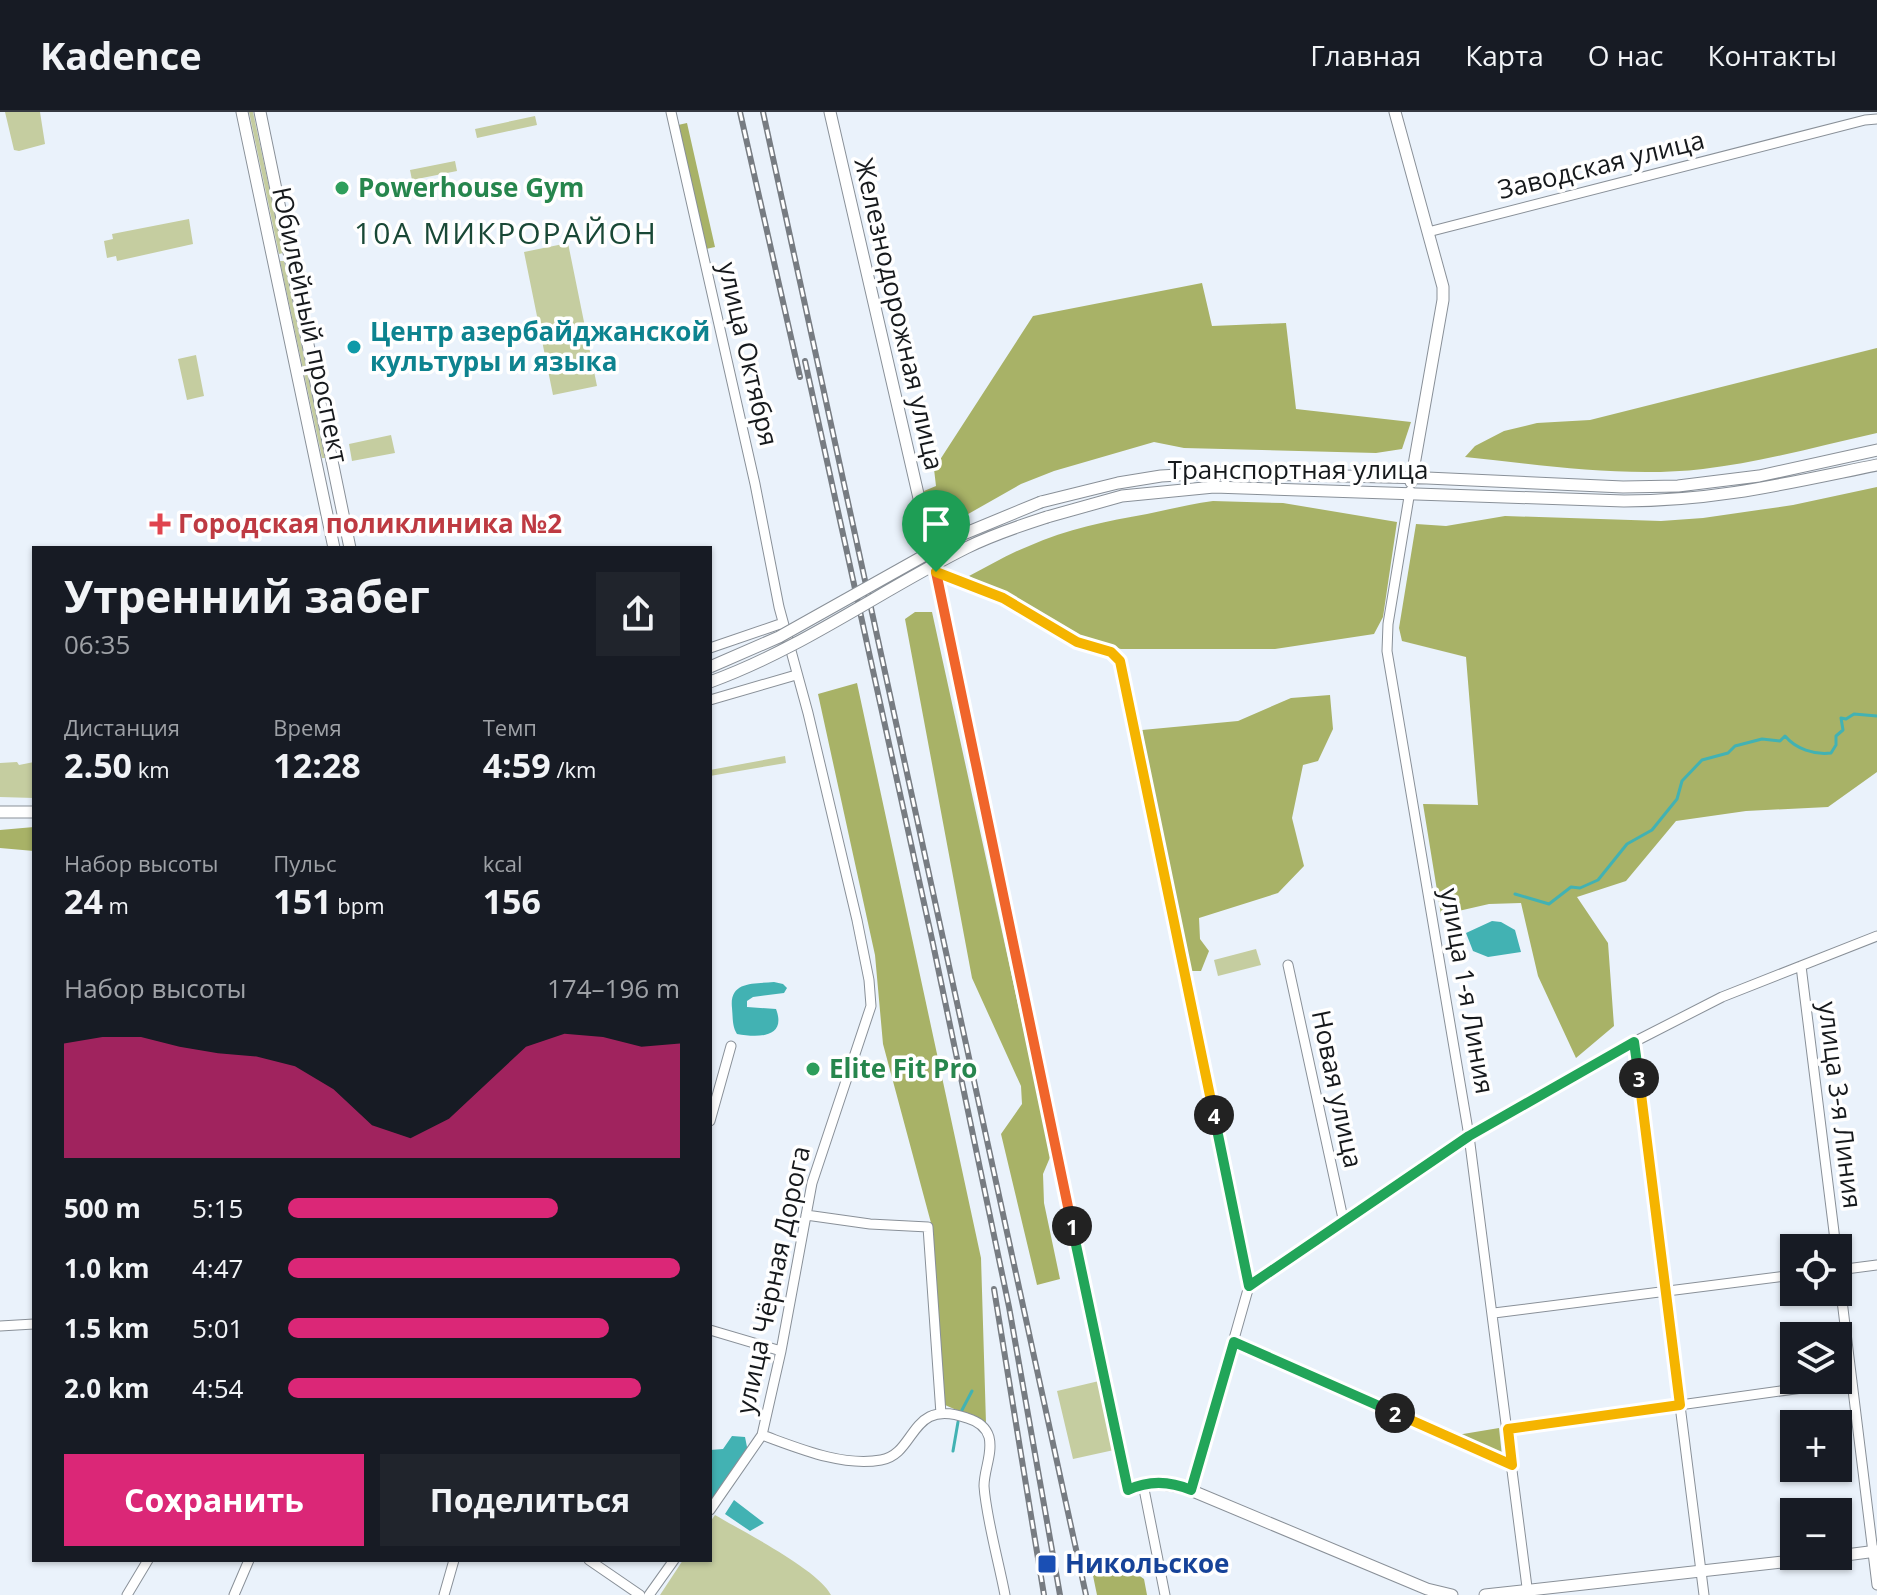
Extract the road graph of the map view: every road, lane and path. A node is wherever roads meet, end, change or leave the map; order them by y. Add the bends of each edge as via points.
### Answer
1 (242, 112) edge
2 (260, 112) edge
3 (671, 112) edge
4 (830, 112) edge
5 (1395, 112) edge
6 (1876, 121) edge
7 (1428, 232) junction
8 (1877, 450) edge
9 (1877, 465) edge
10 (1412, 478) junction
11 (1410, 491) junction
12 (334, 546) edge
13 (350, 546) edge
14 (936, 572) junction
15 (783, 623) junction
16 (712, 647) edge
17 (712, 666) edge
18 (796, 675) junction
19 (712, 681) edge
20 (712, 699) edge
21 (0, 812) edge
22 (32, 812) edge
23 (1877, 936) edge
24 (1288, 965) dead end
25 (1801, 966) junction
26 (1634, 1042) junction
27 (731, 1046) dead end
28 (712, 1114) edge
29 (1469, 1136) junction
30 (806, 1215) junction
31 (1344, 1223) junction
32 (1834, 1234) edge
33 (1877, 1265) edge
34 (1852, 1268) edge
35 (1780, 1277) edge
36 (1249, 1286) junction
37 (1666, 1291) junction
38 (1494, 1313) junction
39 (32, 1324) edge
40 (0, 1326) edge
41 (712, 1331) edge
42 (1234, 1342) junction
43 (781, 1351) junction
44 (1852, 1381) edge
45 (1780, 1391) edge
46 (1680, 1405) junction
47 (941, 1414) junction
48 (1508, 1429) junction
49 (762, 1435) junction
50 (1512, 1465) junction
51 (1143, 1484) junction
52 (1191, 1490) junction
53 (712, 1507) edge
54 (1875, 1552) edge
55 (1852, 1554) edge
56 (147, 1562) edge
57 (248, 1562) edge
58 (453, 1562) edge
59 (592, 1562) edge
60 (673, 1562) edge
61 (1780, 1562) edge
62 (1701, 1571) junction
63 (1877, 1585) edge
64 (1528, 1594) edge
65 (127, 1595) edge
66 (234, 1595) edge
67 (444, 1595) edge
68 (640, 1595) edge
69 (649, 1595) edge
70 (1005, 1595) edge
71 (1165, 1595) edge
72 (1452, 1595) edge
73 (1485, 1595) edge
74 (1704, 1595) edge

1 - 12 street, Юбилейный проспект
2 - 13 street, Юбилейный проспект
3 - 15 street, улица Октября
4 - 14 street, Железнодорожная улица
5 - 7 street
6 - 7 street, Заводская улица
7 - 10 street via 1443,300
8 - 10 street, Транспортная улица via 1759,476 1678,486
9 - 11 street, Транспортная улица via 1762,490 1680,500
10 - 11 street
10 - 17 street, Транспортная улица, bridge via 1161,476 1041,502 961,535 779,637
11 - 19 street, Транспортная улица, bridge via 1262,487 1122,496 968,547 827,627
11 - 29 street, улица 1-я Линия via 1387,651
14 - 36 street via 1003,598 1120,661
14 - 51 street, Железнодорожная улица via 1128,1490
15 - 16 street
15 - 18 street, улица Чёрная Дорога
18 - 20 street
18 - 30 street, улица Чёрная Дорога via 857,920 871,1006
21 - 22 street
23 - 25 street
24 - 31 street, Новая улица
25 - 26 street via 1722,997
25 - 32 street, улица 3-я Линия
26 - 29 street
26 - 37 street
27 - 28 street
29 - 31 street
29 - 38 street, улица 1-я Линия
30 - 43 street, улица Чёрная Дорога
30 - 47 street via 928,1227
31 - 36 street
33 - 34 street
35 - 37 street
36 - 42 street
37 - 38 street
37 - 46 street
38 - 48 street, улица 1-я Линия
39 - 40 street
41 - 43 street
42 - 50 street
42 - 52 street
43 - 49 street, улица Чёрная Дорога
44 - 54 street
45 - 46 street
46 - 48 street
46 - 62 street
47 - 49 street via 918,1424 899,1451 880,1461 822,1455
47 - 70 street via 975,1421 987,1432 990,1451 984,1486
48 - 50 street, улица 1-я Линия
49 - 53 street, улица Чёрная Дорога
50 - 64 street, улица 1-я Линия
51 - 52 street
51 - 71 street
52 - 72 street
54 - 55 street
54 - 63 street
56 - 65 street
57 - 66 street
58 - 67 street
59 - 68 street
60 - 69 street
61 - 62 street
62 - 64 street
62 - 74 street
64 - 73 street

